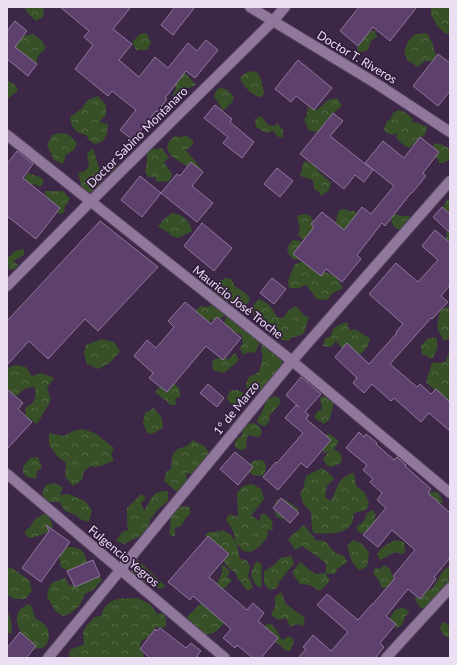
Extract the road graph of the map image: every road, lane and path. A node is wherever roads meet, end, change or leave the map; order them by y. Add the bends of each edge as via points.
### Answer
1 (250, 7) edge
2 (285, 7) edge
3 (273, 21) junction
4 (450, 132) edge
5 (7, 135) edge
6 (450, 180) edge
7 (90, 202) junction
8 (7, 286) edge
9 (292, 361) junction
10 (7, 474) edge
11 (450, 492) edge
12 (120, 569) junction
13 (450, 588) edge
14 (48, 658) edge
15 (225, 658) edge
16 (386, 658) edge

1 - 3 street, Doctor T. Riveros
2 - 3 street, Doctor Sabino Montanaro
3 - 4 street, Doctor T. Riveros
3 - 7 street, Doctor Sabino Montanaro
5 - 7 street, Mauricio José Troche
6 - 9 street, 1° de Marzo
7 - 8 street, Doctor Sabino Montanaro
7 - 9 street, Mauricio José Troche
9 - 11 street, Mauricio José Troche
9 - 12 street, 1° de Marzo
10 - 12 street, Fulgencio Yegros
12 - 14 street, 1° de Marzo
12 - 15 street, Fulgencio Yegros
13 - 16 street

